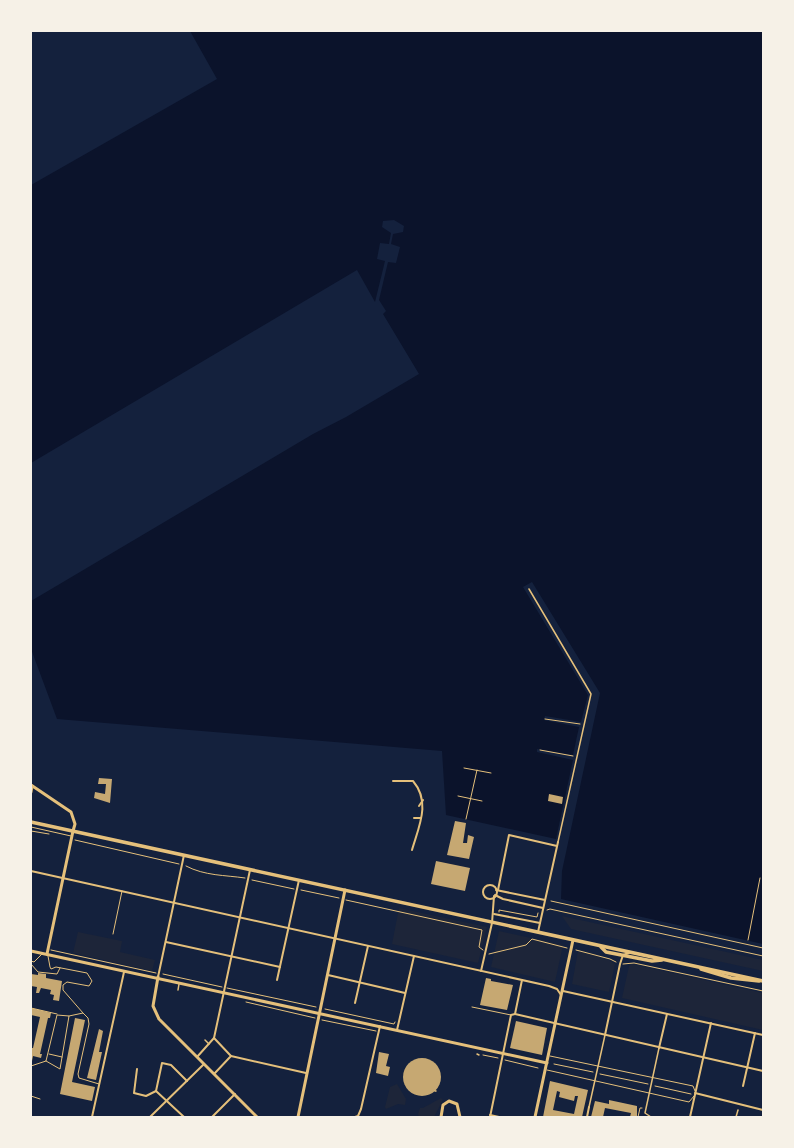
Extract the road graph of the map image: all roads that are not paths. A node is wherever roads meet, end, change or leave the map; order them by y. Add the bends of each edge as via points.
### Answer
1 (529, 589) dead end
2 (393, 781) dead end
3 (32, 786) edge
4 (31, 792) edge
5 (423, 800) junction
6 (562, 803) dead end
7 (567, 804) junction
8 (419, 806) dead end
9 (414, 818) dead end
10 (420, 818) junction
11 (31, 822) edge
12 (31, 827) edge
13 (73, 835) junction
14 (558, 842) joint
15 (557, 846) junction
16 (412, 850) dead end
17 (184, 855) junction
18 (250, 870) junction
19 (31, 871) edge
20 (64, 878) junction
21 (299, 880) junction
22 (345, 890) junction
23 (497, 890) junction
24 (122, 891) junction
25 (495, 895) junction
26 (544, 900) junction
27 (174, 903) junction
28 (543, 908) junction
29 (494, 914) junction
30 (241, 918) junction
31 (492, 923) junction
32 (540, 923) junction
33 (288, 928) junction
34 (538, 933) junction
35 (113, 934) dead end
36 (335, 939) junction
37 (573, 940) junction
38 (166, 942) junction
39 (368, 946) junction
40 (600, 946) junction
41 (31, 951) edge
42 (632, 952) junction
43 (45, 953) junction
44 (623, 955) junction
45 (414, 956) junction
46 (232, 957) junction
47 (663, 959) junction
48 (31, 963) edge
49 (280, 967) junction
50 (60, 968) junction
51 (124, 970) junction
52 (481, 971) junction
53 (328, 975) junction
54 (158, 978) junction
55 (277, 980) dead end
56 (522, 980) junction
57 (763, 981) edge
58 (179, 982) junction
59 (360, 982) junction
60 (178, 990) dead end
61 (563, 991) junction
62 (224, 992) junction
63 (405, 993) junction
64 (562, 996) junction
65 (612, 1002) junction
66 (355, 1003) dead end
67 (472, 1007) dead end
68 (31, 1008) edge
69 (320, 1013) junction
70 (83, 1014) junction
71 (515, 1014) junction
72 (666, 1014) junction
73 (57, 1015) junction
74 (511, 1015) junction
75 (69, 1016) junction
76 (711, 1023) junction
77 (556, 1024) junction
78 (380, 1026) junction
79 (397, 1030) junction
80 (379, 1032) junction
81 (383, 1033) dead end
82 (755, 1033) junction
83 (605, 1035) junction
84 (763, 1035) edge
85 (214, 1038) junction
86 (205, 1040) dead end
87 (208, 1044) junction
88 (659, 1048) junction
89 (49, 1054) junction
90 (504, 1054) junction
91 (231, 1056) junction
92 (549, 1056) junction
93 (62, 1057) junction
94 (197, 1057) junction
95 (703, 1058) junction
96 (46, 1061) junction
97 (547, 1063) junction
98 (204, 1064) junction
99 (31, 1066) edge
100 (599, 1066) junction
101 (747, 1068) junction
102 (137, 1069) dead end
103 (546, 1070) junction
104 (763, 1072) edge
105 (306, 1073) junction
106 (214, 1074) junction
107 (653, 1078) junction
108 (188, 1081) junction
109 (595, 1082) junction
110 (99, 1084) junction
111 (743, 1086) dead end
112 (156, 1091) junction
113 (649, 1093) junction
114 (235, 1094) junction
115 (695, 1094) junction
116 (31, 1096) edge
117 (40, 1099) dead end
118 (168, 1100) junction
119 (589, 1107) joint
120 (738, 1110) dead end
121 (763, 1110) edge
122 (31, 1116) edge
123 (490, 1116) edge
124 (34, 1117) edge
125 (92, 1117) edge
126 (150, 1117) edge
127 (184, 1117) edge
128 (212, 1117) edge
129 (257, 1117) edge
130 (298, 1117) edge
131 (355, 1117) edge
132 (441, 1117) edge
133 (460, 1117) edge
134 (499, 1117) edge
135 (535, 1117) edge
136 (587, 1117) edge
137 (651, 1117) edge
138 (690, 1117) edge
139 (736, 1117) edge

1 - 7 street via 591,691
2 - 5 street via 413,781
3 - 4 street
3 - 13 street via 71,812 75,824
5 - 8 street
5 - 10 street
6 - 7 street
7 - 14 street
9 - 10 street
10 - 16 street
11 - 13 main road
12 - 13 lane
13 - 17 main road
13 - 20 street
14 - 15 street
15 - 23 street via 509,836
15 - 26 street
17 - 18 main road
17 - 27 street
18 - 21 main road
18 - 30 street
19 - 20 street
20 - 24 street
20 - 43 street
21 - 22 main road
21 - 33 street
22 - 31 main road
22 - 36 street
23 - 25 street
23 - 25 street via 489,885 483,890 486,897
23 - 26 street
24 - 27 street
24 - 35 lane
25 - 28 street
25 - 29 street
26 - 28 street
27 - 30 street
27 - 38 street
28 - 32 street
29 - 31 street
29 - 32 street
30 - 33 street
30 - 46 street
31 - 34 main road
31 - 52 street
32 - 34 street
33 - 36 street
33 - 49 street
34 - 37 main road
36 - 39 street
36 - 53 street
37 - 40 main road
37 - 61 street
38 - 46 street
38 - 54 street
39 - 45 street
39 - 59 street
40 - 42 main road
40 - 44 main road via 606,952
41 - 43 street
42 - 44 street
42 - 47 main road
43 - 48 lane
43 - 50 lane via 50,968
43 - 51 street
44 - 47 main road via 652,962
44 - 65 street
45 - 52 street
45 - 63 street
46 - 49 street
46 - 62 street
47 - 57 main road
48 - 50 lane via 38,972 53,975 57,974
49 - 55 street
50 - 70 lane via 87,973 92,981 89,986 67,982 63,985 63,990
51 - 54 street
51 - 110 street
52 - 56 street
53 - 59 street
53 - 69 street
54 - 58 street
54 - 94 street via 154,1006 159,1018
56 - 64 street via 557,988
56 - 71 street
58 - 60 street
58 - 62 street
59 - 63 street
59 - 66 street
61 - 64 street
61 - 65 street
62 - 69 street
62 - 85 street
63 - 79 street
64 - 77 street
65 - 72 street
65 - 83 street
67 - 74 lane
68 - 73 lane
69 - 78 street
69 - 105 street
70 - 75 lane
70 - 110 lane via 89,1024 78,1074 79,1078
71 - 74 street
71 - 77 street
72 - 76 street
72 - 88 street
73 - 75 lane
73 - 89 lane
74 - 90 street via 504,1042
75 - 93 lane
76 - 82 street
76 - 95 street
77 - 83 street
77 - 92 street
78 - 79 street
78 - 80 street
79 - 90 street
80 - 81 street
80 - 131 street via 361,1109
82 - 84 street
82 - 101 street
83 - 88 street
83 - 100 street
85 - 87 street
85 - 91 street
86 - 87 street
87 - 94 street
88 - 95 street
88 - 107 street
89 - 93 lane
89 - 96 lane
90 - 97 street
90 - 123 street
91 - 105 street
91 - 106 street
92 - 97 street
92 - 100 lane
93 - 96 lane via 60,1069
94 - 98 street
95 - 101 street
95 - 115 street
96 - 99 lane
97 - 103 street
98 - 106 street
98 - 108 street
100 - 107 lane
100 - 109 street
101 - 104 street
101 - 111 street
102 - 112 street via 134,1093 146,1096
103 - 109 lane
103 - 135 street
105 - 130 street
106 - 114 street
107 - 113 street
107 - 115 lane via 693,1086
108 - 112 street via 171,1065 162,1063
108 - 118 street
109 - 113 lane
109 - 119 street
110 - 125 street
112 - 118 street
113 - 115 lane via 689,1102
113 - 137 street via 645,1113
114 - 128 street
114 - 129 street
115 - 121 street
115 - 138 street
116 - 117 lane
118 - 126 street
118 - 127 street
119 - 136 street
120 - 139 street
122 - 124 lane
123 - 134 street
132 - 133 street via 443,1105 449,1101 457,1104

